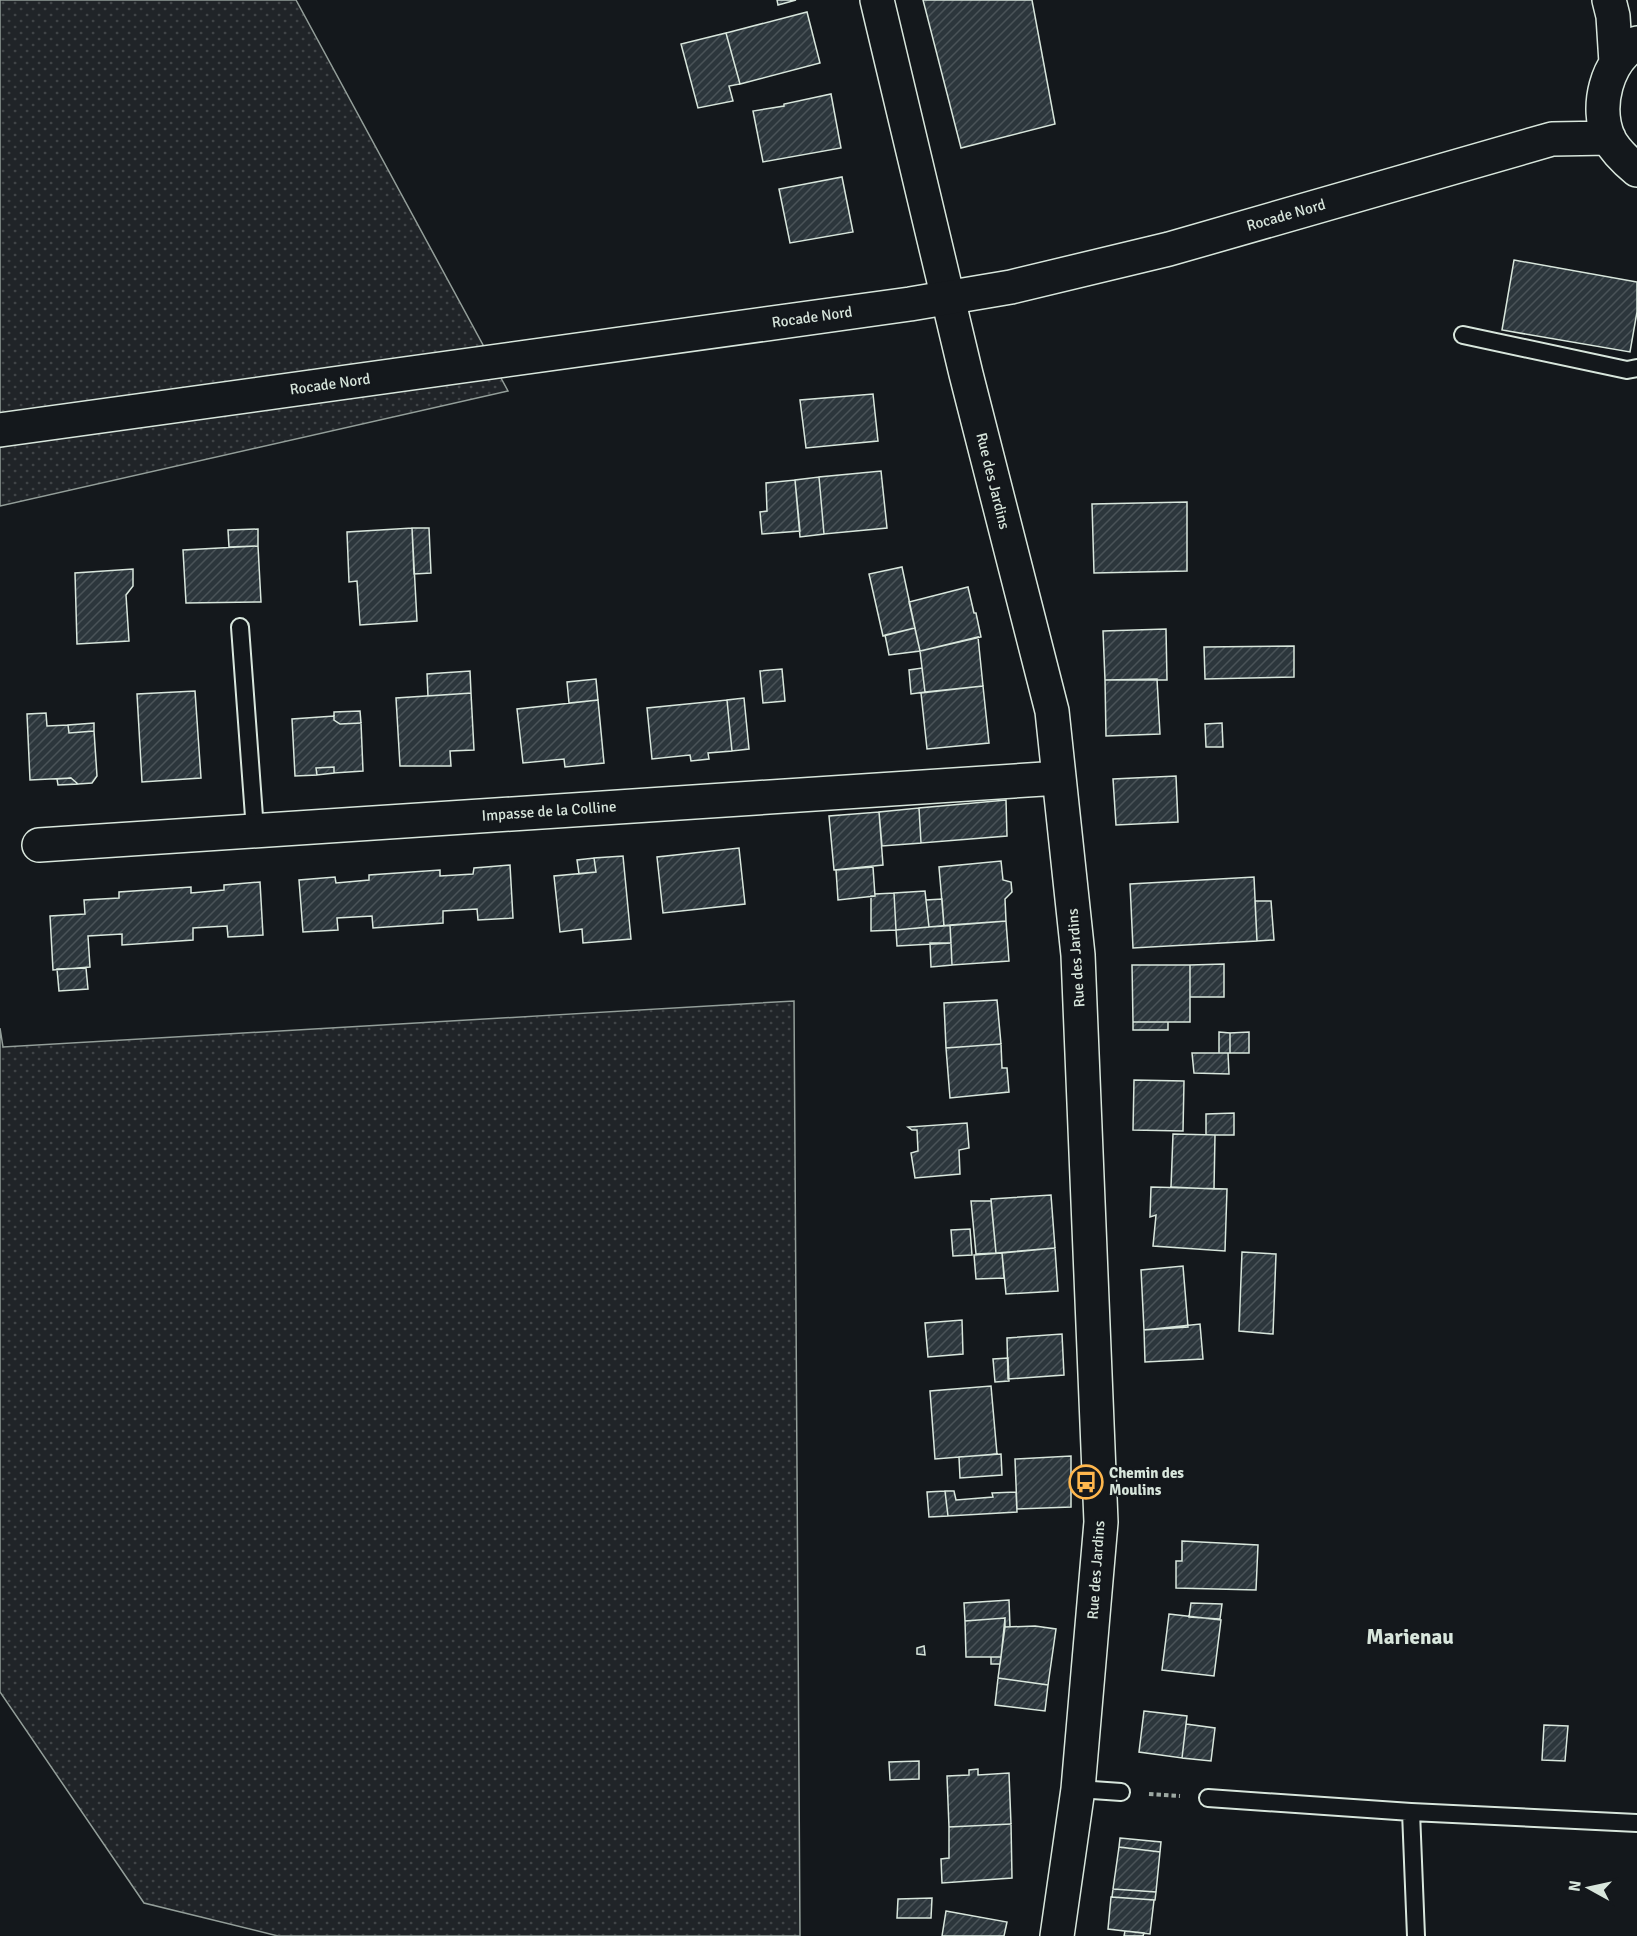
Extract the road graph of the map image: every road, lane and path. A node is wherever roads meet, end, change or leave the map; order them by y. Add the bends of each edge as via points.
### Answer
1 (877, 0) edge
2 (1609, 0) edge
3 (1626, 53) edge
4 (1609, 138) junction
5 (1637, 171) edge
6 (948, 298) junction
7 (1463, 335) dead end
8 (1637, 368) edge
9 (0, 430) edge
10 (240, 627) dead end
11 (1059, 778) junction
12 (255, 830) junction
13 (39, 845) dead end
14 (1078, 1789) junction
15 (1121, 1792) joint
16 (1208, 1798) joint
17 (1411, 1812) junction
18 (1637, 1823) edge
19 (1057, 1936) edge
20 (1416, 1936) edge

1 - 6 street, Rue des Jardins
2 - 3 street
3 - 4 street via 1605,87 1603,113
4 - 5 street
4 - 6 street, Rocade Nord via 1552,139 1169,249
6 - 9 street, Rocade Nord
6 - 11 street, Rue des Jardins via 1052,711
7 - 8 lane via 1628,370
10 - 12 lane
11 - 12 street, Impasse de la Colline
11 - 14 street, Rue des Jardins via 1078,955 1101,1522
12 - 13 street, Impasse de la Colline
14 - 15 lane
14 - 19 street, Rue des Jardins
15 - 16 path
16 - 17 lane
17 - 18 lane
17 - 20 lane

